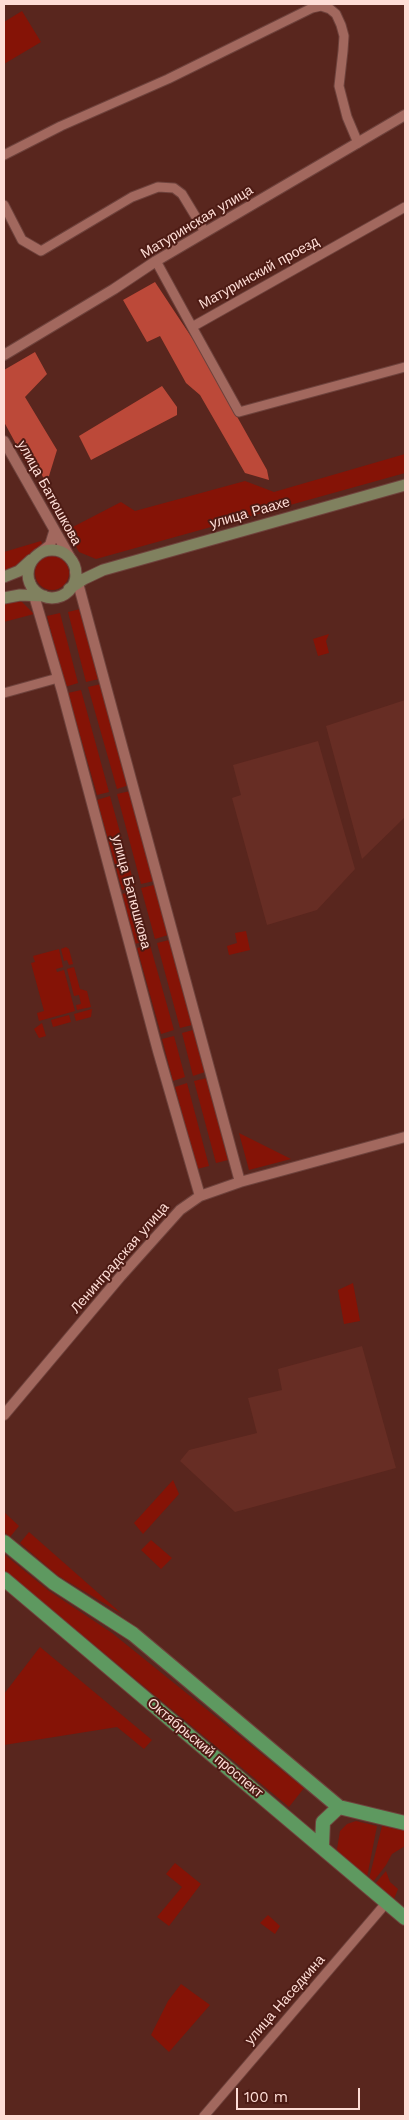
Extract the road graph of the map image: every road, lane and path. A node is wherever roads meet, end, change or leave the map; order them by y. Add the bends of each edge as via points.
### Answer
1 (405, 115) edge
2 (358, 143) junction
3 (4, 155) edge
4 (4, 205) edge
5 (405, 207) edge
6 (205, 232) junction
7 (156, 261) junction
8 (192, 327) junction
9 (4, 354) edge
10 (405, 367) edge
11 (4, 441) edge
12 (405, 484) edge
13 (54, 532) junction
14 (38, 555) junction
15 (71, 559) junction
16 (103, 570) junction
17 (4, 576) edge
18 (30, 582) junction
19 (74, 582) junction
20 (34, 596) junction
21 (47, 597) junction
22 (4, 598) edge
23 (58, 678) junction
24 (4, 692) edge
25 (405, 1137) edge
26 (240, 1182) junction
27 (200, 1196) junction
28 (4, 1415) edge
29 (4, 1542) edge
30 (4, 1579) edge
31 (339, 1807) junction
32 (405, 1823) edge
33 (322, 1846) junction
34 (387, 1902) junction
35 (405, 1918) edge
36 (204, 2116) edge

1 - 2 street, Матуринская улица
2 - 3 street via 339,86 344,36 336,14 321,6
2 - 6 street, Матуринская улица
4 - 6 street via 22,240 41,251 132,197 158,187 174,188 182,194
5 - 8 street, Матуринский проезд
6 - 7 street, Матуринская улица
7 - 8 street, Матуринский проезд
7 - 9 street, Матуринская улица
8 - 10 street via 239,412
11 - 13 street, улица Батюшкова
12 - 16 main road, улица Раахе
13 - 14 street via 50,545
13 - 15 street, улица Батюшкова
14 - 15 main road via 57,551
14 - 17 main road via 19,571
14 - 18 main road via 28,569
15 - 16 main road via 85,569
15 - 19 main road
16 - 19 main road, улица Раахе
18 - 20 street, улица Батюшкова
18 - 21 main road via 38,593
19 - 21 main road via 61,595
19 - 26 street
20 - 21 main road
20 - 22 main road
20 - 23 street, улица Батюшкова
23 - 24 street
23 - 27 street, улица Батюшкова
25 - 26 street, Ленинградская улица
26 - 27 street, Ленинградская улица
27 - 28 street, Ленинградская улица via 180,1210 136,1259
29 - 31 main road via 54,1583 133,1634
30 - 33 main road, Октябрьский проспект
31 - 32 main road
31 - 33 main road via 323,1822
33 - 34 main road, Октябрьский проспект
34 - 35 main road, Октябрьский проспект
34 - 36 street, улица Наседкина

